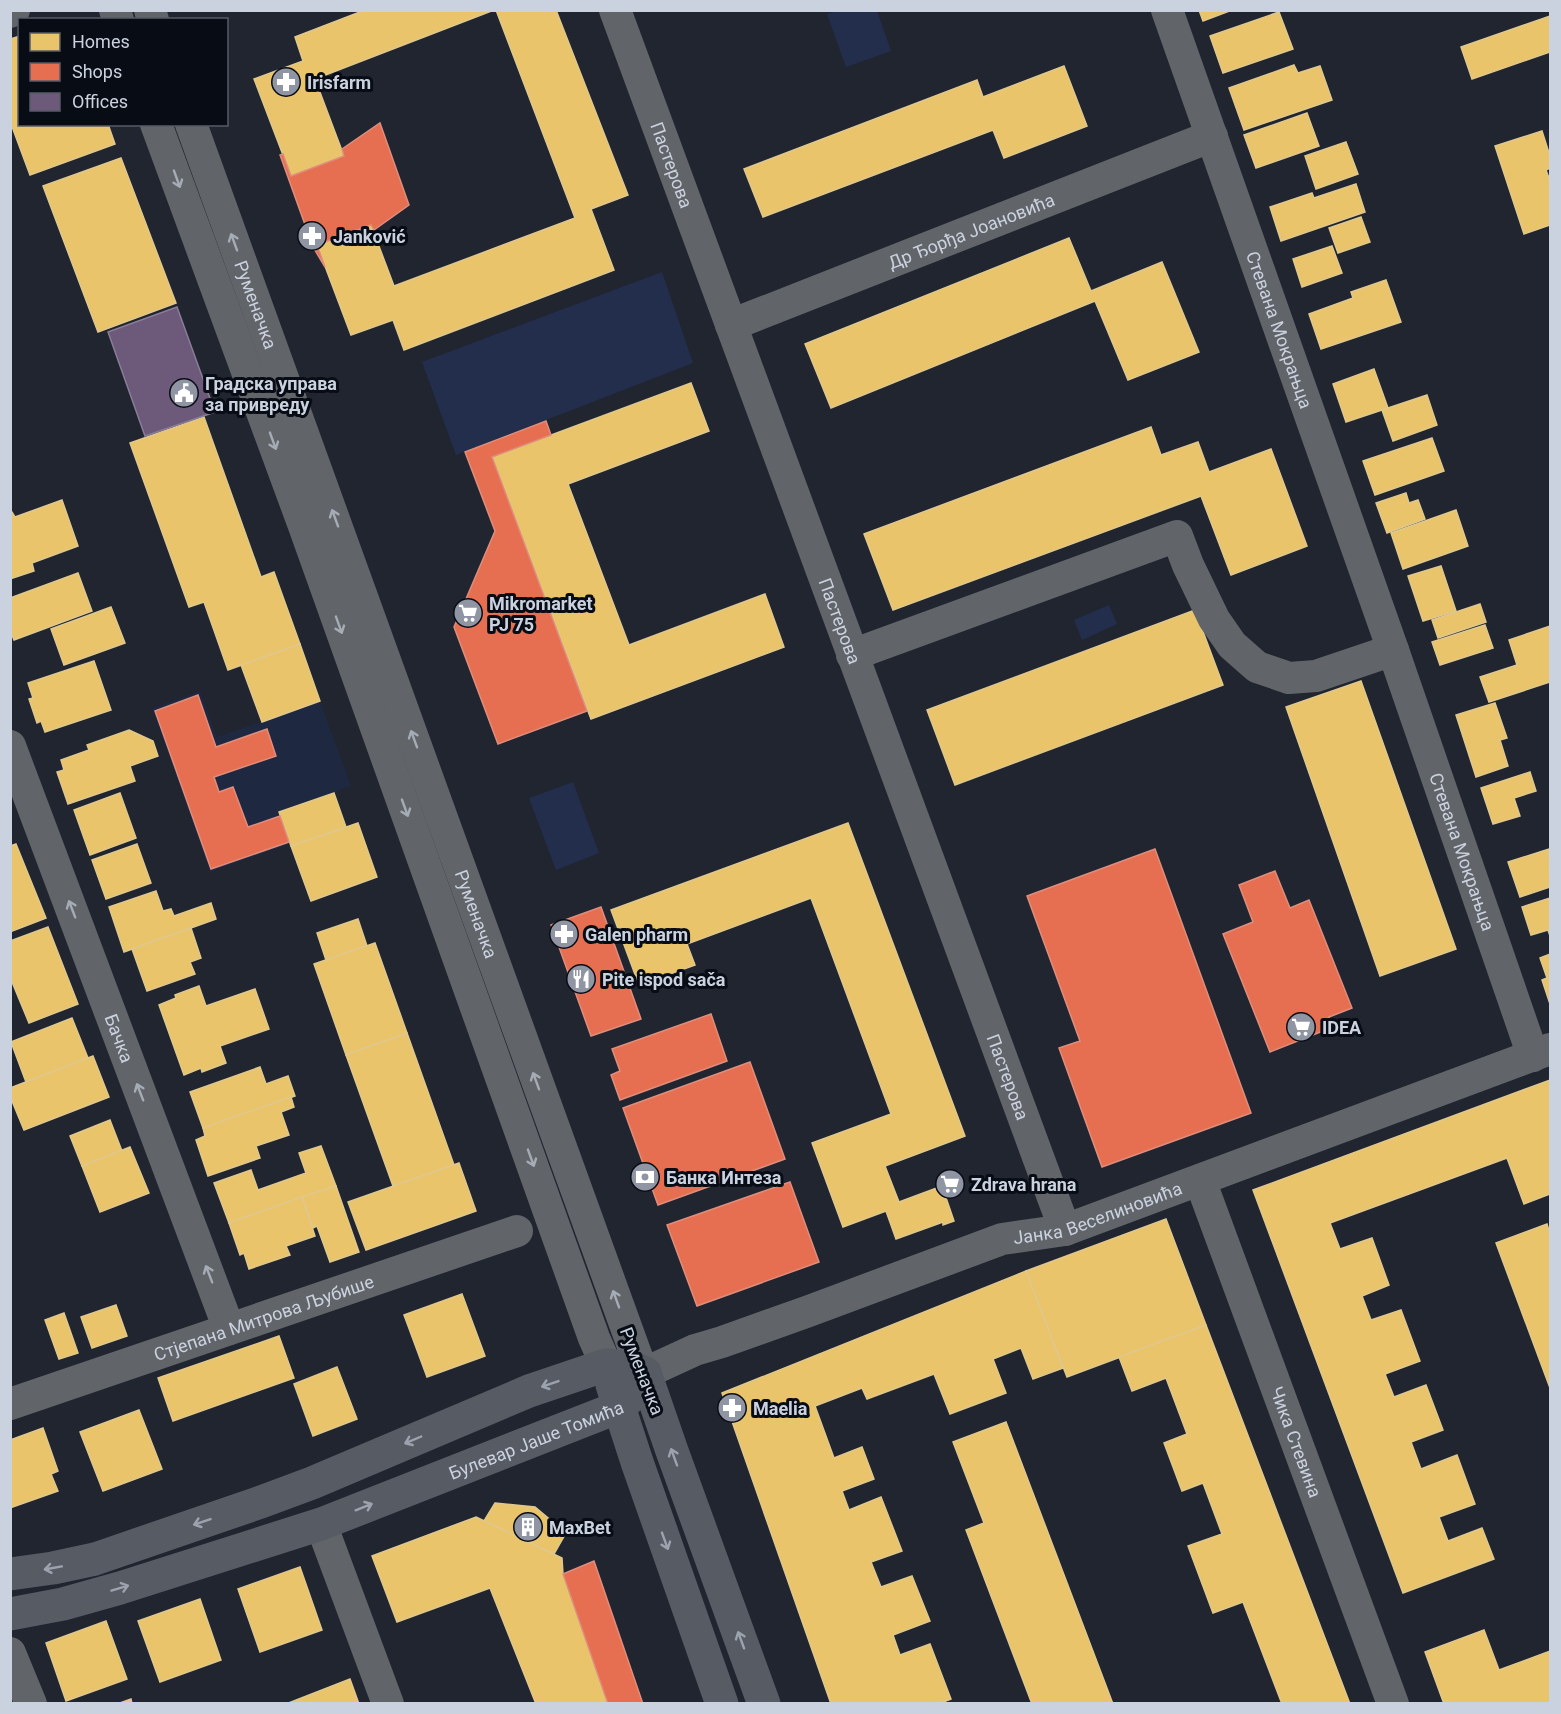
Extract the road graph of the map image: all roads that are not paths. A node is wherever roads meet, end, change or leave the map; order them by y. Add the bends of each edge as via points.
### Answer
1 (615, 10) edge
2 (1167, 10) edge
3 (157, 126) edge
4 (192, 126) edge
5 (1212, 136) junction
6 (731, 325) junction
7 (1393, 650) junction
8 (852, 655) junction
9 (10, 746) edge
10 (1542, 1053) edge
11 (1200, 1180) junction
12 (1065, 1230) junction
13 (517, 1231) dead end
14 (229, 1329) junction
15 (606, 1365) junction
16 (645, 1373) junction
17 (10, 1404) edge
18 (619, 1407) junction
19 (321, 1524) junction
20 (10, 1574) edge
21 (10, 1614) edge
22 (10, 1653) edge
23 (32, 1704) edge
24 (388, 1704) edge
25 (722, 1704) edge
26 (764, 1704) edge
27 (1393, 1704) edge

1 - 6 street, Пастерова
2 - 5 street, Стевана Мокрањца
3 -> 15 street, Руменачка
16 -> 4 street, Руменачка via 555,1136
5 - 6 street, Др Ђорђа Јоановића
5 - 7 street, Стевана Мокрањца
6 - 8 street, Пастерова
7 - 8 street via 1316,676 1289,678 1257,667 1232,645 1214,619 1177,536
7 - 10 street, Стевана Мокрањца
8 - 12 street, Пастерова
14 -> 9 street, Бачка
10 - 11 street, Јанка Веселиновића
11 - 12 street, Јанка Веселиновића
11 - 27 street, Чика Стевина
12 - 16 street, Јанка Веселиновића via 1002,1239 695,1350
13 - 14 street, Стјепана Митрова Љубише
14 - 17 street, Стјепана Митрова Љубише
15 - 16 main road
15 - 18 main road, Руменачка
15 -> 20 main road via 529,1391 246,1507 94,1559
16 - 18 main road, Булевар Јаше Томића via 631,1397
26 -> 16 main road, Руменачка
19 -> 18 main road, Булевар Јаше Томића
18 -> 25 main road, Руменачка
21 -> 19 main road, Булевар Јаше Томића via 120,1588
19 - 24 street
22 - 23 street

